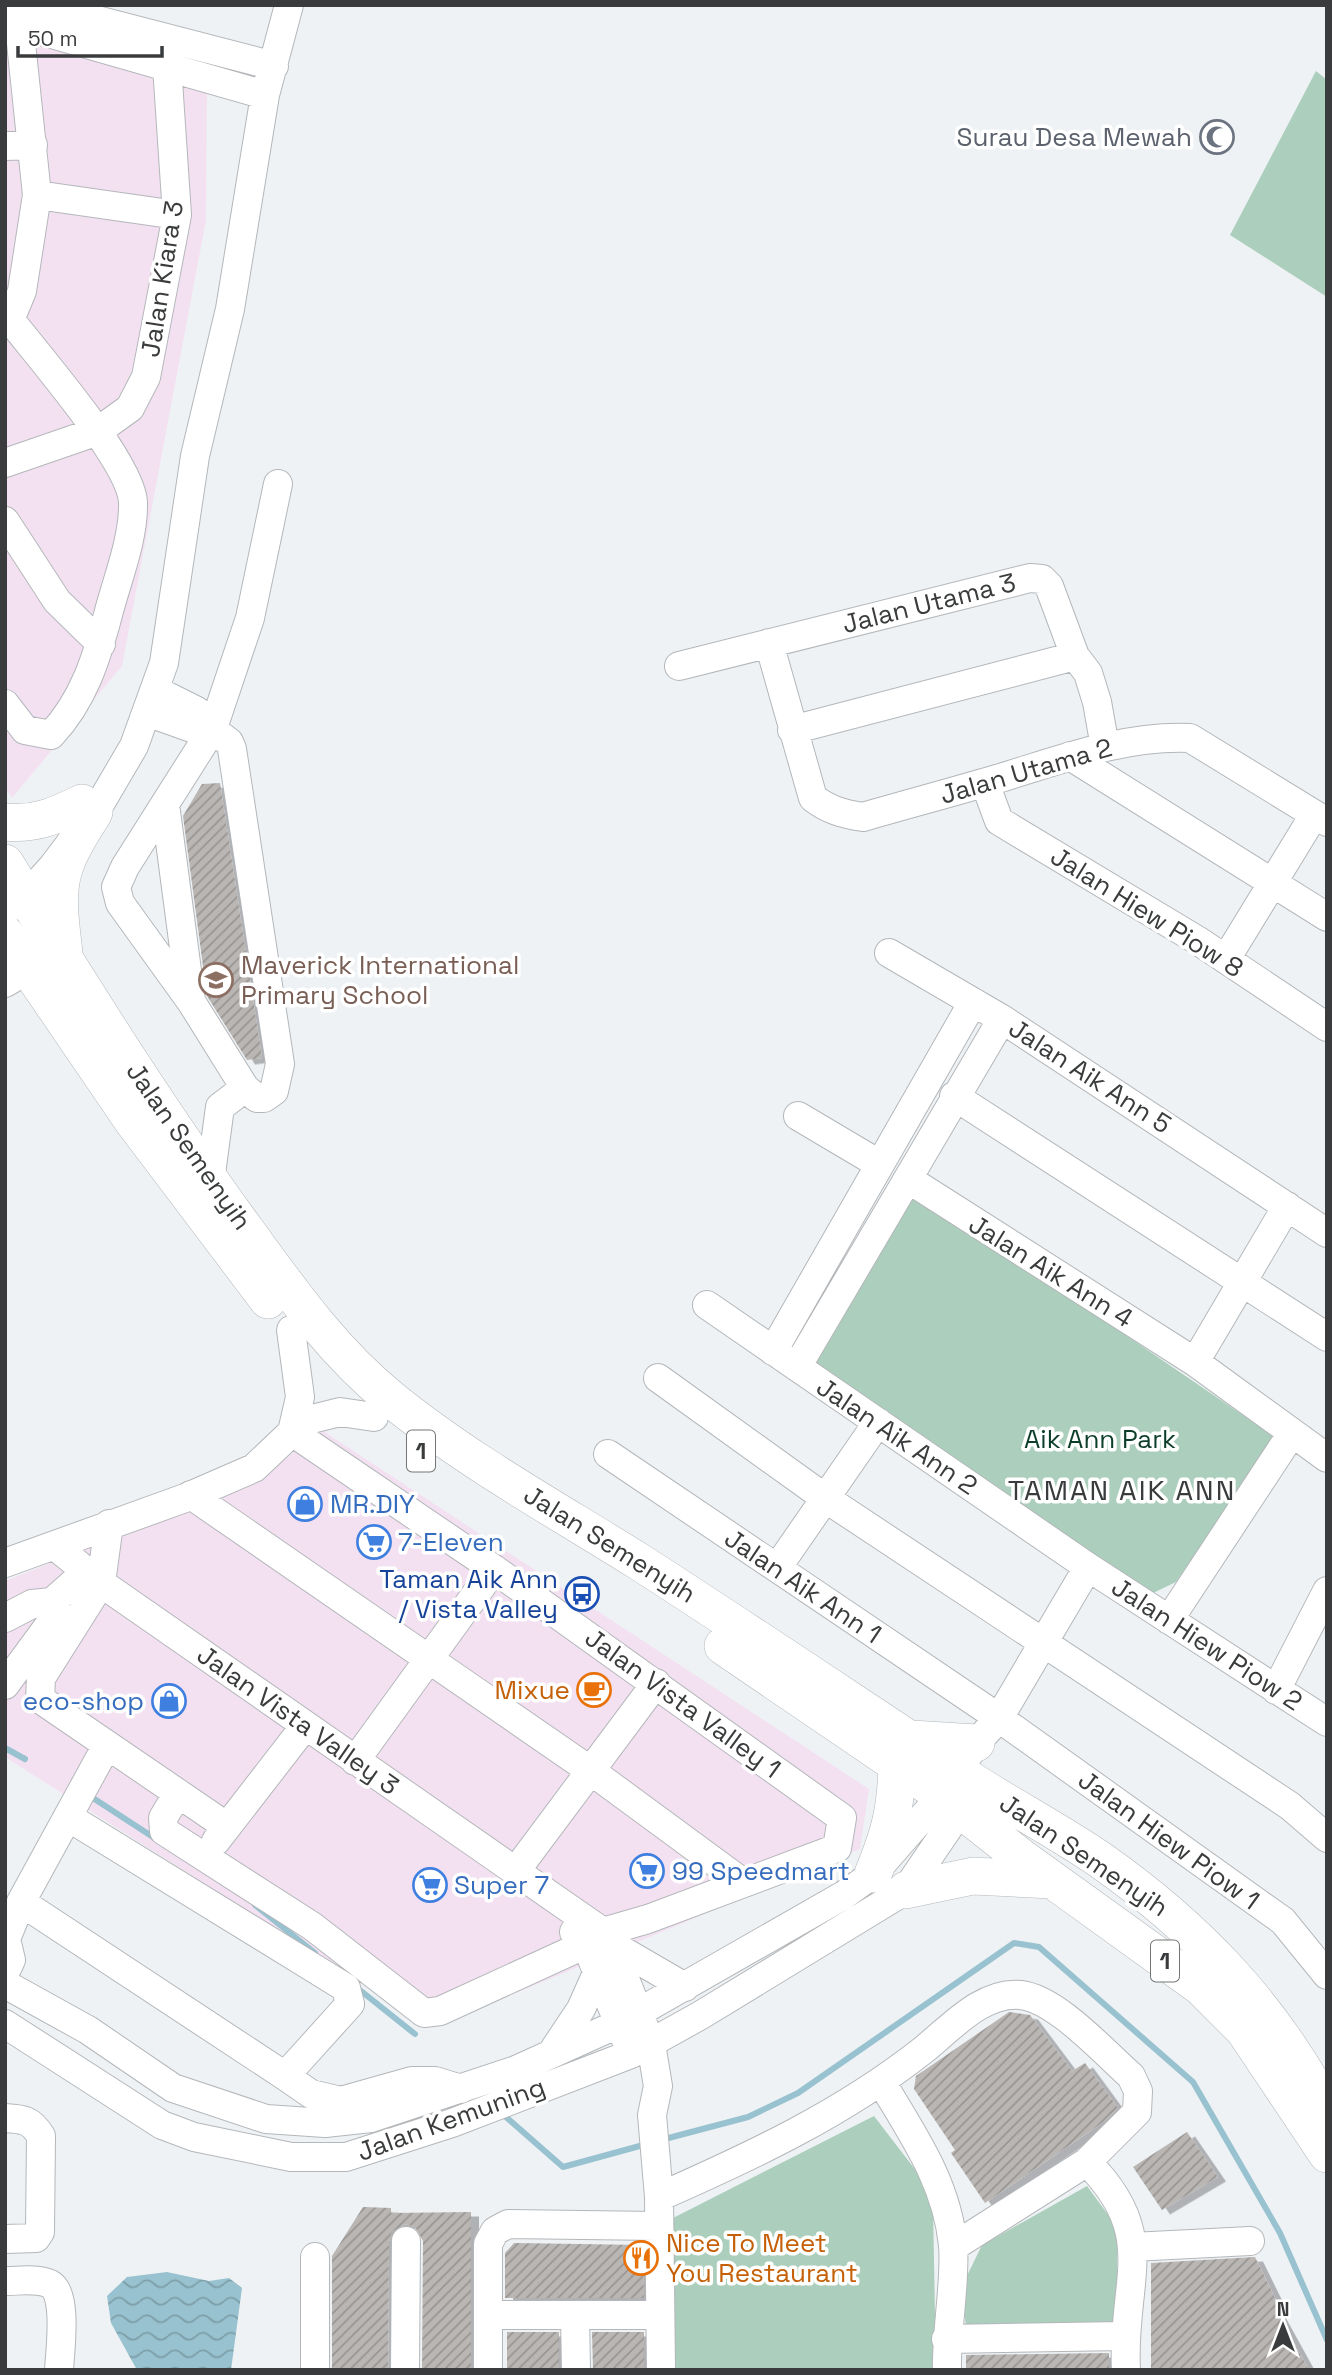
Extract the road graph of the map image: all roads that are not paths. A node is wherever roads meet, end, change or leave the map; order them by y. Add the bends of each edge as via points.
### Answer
1 (289, 5) edge
2 (13, 10) edge
3 (14, 44) edge
4 (274, 66) junction
5 (168, 74) junction
6 (265, 95) junction
7 (19, 145) edge
8 (37, 195) junction
9 (177, 215) junction
10 (8, 316) edge
11 (98, 431) junction
12 (5, 463) edge
13 (278, 484) dead end
14 (5, 521) edge
15 (166, 633) junction
16 (769, 643) junction
17 (101, 644) junction
18 (1076, 656) junction
19 (679, 666) dead end
20 (151, 701) junction
21 (5, 704) edge
22 (209, 726) junction
23 (792, 730) junction
24 (1105, 747) junction
25 (1070, 756) junction
26 (985, 783) junction
27 (165, 804) junction
28 (88, 808) junction
29 (1320, 819) edge
30 (5, 822) edge
31 (1273, 884) junction
32 (11, 887) edge
33 (1327, 917) edge
34 (5, 934) edge
35 (889, 953) dead end
36 (64, 957) junction
37 (1226, 959) junction
38 (16, 976) edge
39 (973, 1002) junction
40 (192, 1003) junction
41 (1002, 1018) junction
42 (1327, 1027) edge
43 (245, 1088) junction
44 (954, 1096) junction
45 (798, 1116) dead end
46 (879, 1164) junction
47 (908, 1179) junction
48 (211, 1181) junction
49 (1287, 1206) junction
50 (1327, 1233) edge
51 (1244, 1282) junction
52 (707, 1305) dead end
53 (291, 1330) junction
54 (1327, 1337) edge
55 (773, 1351) junction
56 (1195, 1362) junction
57 (797, 1367) junction
58 (658, 1378) dead end
59 (374, 1418) junction
60 (878, 1422) junction
61 (292, 1432) junction
62 (1292, 1433) junction
63 (608, 1454) dead end
64 (1327, 1458) edge
65 (191, 1495) junction
66 (825, 1498) junction
67 (109, 1524) junction
68 (55, 1546) junction
69 (5, 1563) edge
70 (1088, 1567) junction
71 (777, 1568) junction
72 (494, 1569) junction
73 (93, 1578) junction
74 (1327, 1591) edge
75 (52, 1602) junction
76 (5, 1618) edge
77 (1169, 1620) junction
78 (1044, 1642) junction
79 (428, 1661) junction
80 (656, 1683) junction
81 (5, 1685) edge
82 (1276, 1690) junction
83 (1327, 1722) edge
84 (304, 1726) junction
85 (107, 1745) junction
86 (903, 1751) junction
87 (355, 1761) junction
88 (972, 1767) junction
89 (591, 1771) junction
90 (178, 1793) junction
91 (68, 1817) junction
92 (226, 1826) junction
93 (1327, 1838) edge
94 (204, 1857) junction
95 (516, 1872) junction
96 (873, 1874) junction
97 (1052, 1880) junction
98 (742, 1881) junction
99 (906, 1890) junction
100 (21, 1902) junction
101 (648, 1919) junction
102 (600, 1940) junction
103 (7, 1959) edge
104 (645, 1965) junction
105 (598, 1971) junction
106 (1327, 1975) edge
107 (685, 1987) junction
108 (701, 2015) junction
109 (630, 2018) junction
110 (11, 2030) edge
111 (641, 2049) junction
112 (553, 2051) junction
113 (285, 2076) junction
114 (882, 2083) junction
115 (658, 2085) junction
116 (462, 2089) junction
117 (1327, 2111) edge
118 (5, 2119) edge
119 (653, 2122) junction
120 (1327, 2154) edge
121 (1087, 2162) junction
122 (659, 2197) junction
123 (658, 2226) junction
124 (5, 2239) edge
125 (406, 2241) dead end
126 (1250, 2241) dead end
127 (953, 2247) junction
128 (1132, 2247) junction
129 (315, 2257) dead end
130 (5, 2281) edge
131 (488, 2315) junction
132 (575, 2315) junction
133 (660, 2315) junction
134 (1124, 2336) junction
135 (946, 2339) junction
136 (59, 2370) edge
137 (315, 2370) edge
138 (405, 2370) edge
139 (488, 2370) edge
140 (576, 2370) edge
141 (661, 2370) edge
142 (947, 2370) edge
143 (1126, 2370) edge

1 - 4 street
2 - 3 street
2 - 4 street via 62,12
2 - 5 street via 45,32
3 - 5 street
3 - 7 street
4 - 6 street
5 - 6 street
5 - 9 street, Jalan Kiara 3
6 - 15 street via 230,309 195,456
7 - 8 street
8 - 9 street
8 - 10 street via 22,291
9 - 11 street, Jalan Kiara 3 via 146,377 130,408
10 - 11 street
11 - 12 street, Jalan Kiara 3
11 - 17 street via 133,499 130,530
13 - 22 street via 250,618
14 - 17 street via 57,601
15 - 20 street via 164,663
15 - 28 street via 149,659
16 - 18 street, Jalan Utama 3 via 1030,578 1042,579 1049,586
16 - 19 street, Jalan Utama 3
16 - 23 street
17 - 21 street via 80,696 51,735 24,730
18 - 23 street
18 - 24 street, Jalan Utama 3 via 1088,673
20 - 22 street via 197,711
20 - 28 street via 134,746
22 - 27 street
22 - 43 street via 232,749 280,1064 274,1091 264,1098
23 - 26 street, Jalan Utama 2 via 813,798 827,809 863,817
24 - 25 street, Jalan Utama 2
24 - 29 street, Jalan Utama 2 via 1145,739 1190,738
25 - 26 street, Jalan Utama 2
25 - 31 street
26 - 37 street, Jalan Hiew Piow 8 via 999,821
27 - 40 street
27 - 40 street via 116,887 120,903
28 - 30 main road via 27,824
28 - 32 street
28 - 36 main road via 61,883
29 - 31 street
31 - 33 street
31 - 37 street
32 - 36 main road, Jalan Semenyih / 1
34 - 38 main road, Jalan Semenyih / 1
35 - 39 street, Jalan Aik Ann 5
36 - 48 main road, Jalan Semenyih / 1
37 - 42 street, Jalan Hiew Piow 8
38 - 53 main road, Jalan Semenyih / 1
39 - 41 street, Jalan Aik Ann 5
39 - 46 street
40 - 43 street
41 - 44 street
41 - 49 street, Jalan Aik Ann 5
43 - 48 street via 220,1107
44 - 47 street
44 - 51 street
45 - 46 street
46 - 55 street
47 - 56 street, Jalan Aik Ann 4
47 - 57 street
48 - 86 main road, Jalan Semenyih / 1 via 304,1308 342,1354 389,1397 452,1444 753,1635
49 - 50 street, Jalan Aik Ann 5
49 - 51 street
51 - 54 street
51 - 56 street
52 - 55 street, Jalan Aik Ann 2
53 - 59 main road, Jalan Semenyih / 1
53 - 61 street via 300,1397
55 - 57 street, Jalan Aik Ann 2
56 - 62 street, Jalan Aik Ann 4
57 - 60 street, Jalan Aik Ann 2
58 - 66 street
59 - 61 street via 340,1412 312,1419
59 - 86 main road, Jalan Semenyih / 1 via 743,1658
60 - 66 street
60 - 70 street, Jalan Aik Ann 2
61 - 65 street via 254,1468
61 - 72 street, Jalan Vista Valley 1
62 - 64 street, Jalan Aik Ann 4
62 - 77 street
63 - 71 street, Jalan Aik Ann 1
65 - 67 street
65 - 79 street
66 - 71 street
66 - 78 street
67 - 68 street
67 - 73 street
68 - 69 street
68 - 73 street, Jalan Vista Valley 3
70 - 77 street, Jalan Hiew Piow 2
70 - 78 street
71 - 88 street, Jalan Aik Ann 1
72 - 79 street
72 - 80 street, Jalan Vista Valley 1
73 - 75 street
73 - 84 street, Jalan Vista Valley 3
73 - 85 street via 41,1678 40,1699
74 - 82 street
75 - 76 street via 32,1604
75 - 81 street via 58,1612
77 - 82 street, Jalan Hiew Piow 2
78 - 88 street
78 - 93 street via 1290,1806
79 - 87 street
79 - 89 street
80 - 89 street
80 - 98 street, Jalan Vista Valley 1 via 842,1818 837,1848
82 - 83 street, Jalan Hiew Piow 2
84 - 87 street, Jalan Vista Valley 3
84 - 92 street
85 - 90 street
85 - 91 street
86 - 88 main road, Jalan Semenyih / 1
86 - 88 main road
86 - 96 main road via 891,1832
87 - 95 street, Jalan Vista Valley 3
88 - 96 street, Jalan Kemuning
88 - 97 main road, Jalan Semenyih / 1
88 - 99 street, Jalan Kemuning
88 - 106 street, Jalan Hiew Piow 1 via 1283,1921
88 - 117 main road, Jalan Semenyih / 1 via 1009,1802 1169,1911 1261,2007 1301,2061
89 - 95 street
89 - 98 street
90 - 92 street
90 - 94 street via 163,1818 164,1831
91 - 100 street
91 - 113 street via 346,1988 350,2004
92 - 94 street
94 - 102 street, Jalan Vista Valley 1 via 312,1926 424,2013 440,2011
95 - 102 street, Jalan Vista Valley 3
96 - 107 street, Jalan Kemuning
97 - 99 main road via 973,1876
97 - 120 main road, Jalan Semenyih / 1 via 1201,1987 1244,2031
98 - 101 street, Jalan Vista Valley 1
99 - 108 street, Jalan Kemuning
100 - 103 street
100 - 113 street
101 - 102 street, Jalan Vista Valley 1
101 - 104 street via 638,1930
102 - 104 street
102 - 105 street, Jalan Vista Valley 3
102 - 109 street
103 - 116 street, Jalan Kemuning via 34,1997 173,2088 266,2119 325,2123 372,2118
104 - 107 street
105 - 109 street, Jalan Vista Valley 3
105 - 112 street via 581,2009
107 - 109 street, Jalan Kemuning
108 - 111 street, Jalan Kemuning
108 - 115 street via 682,2036
109 - 111 street
109 - 112 street, Jalan Kemuning
110 - 111 street, Jalan Kemuning via 163,2125 194,2137 291,2157 346,2157 452,2123
111 - 115 street
111 - 119 street
112 - 116 street, Jalan Kemuning
113 - 116 street via 311,2094 341,2101 412,2081 435,2081
114 - 121 street via 983,2003 1018,1995 1040,1999 1131,2076 1138,2091 1137,2112
114 - 122 street via 804,2129
114 - 127 street via 932,2165
115 - 119 street
118 - 124 street via 24,2119 41,2136 40,2232 29,2240
119 - 122 street
121 - 127 street
121 - 128 street via 1109,2184 1126,2214
122 - 123 street
123 - 131 street via 508,2224 495,2231 488,2244
123 - 133 street
125 - 138 street
126 - 128 street
127 - 135 street
128 - 134 street via 1134,2265
129 - 137 street
130 - 136 street via 39,2281 52,2285 61,2296
131 - 132 street
131 - 139 street
132 - 133 street
132 - 140 street
133 - 141 street
134 - 135 street
134 - 143 street
135 - 142 street

